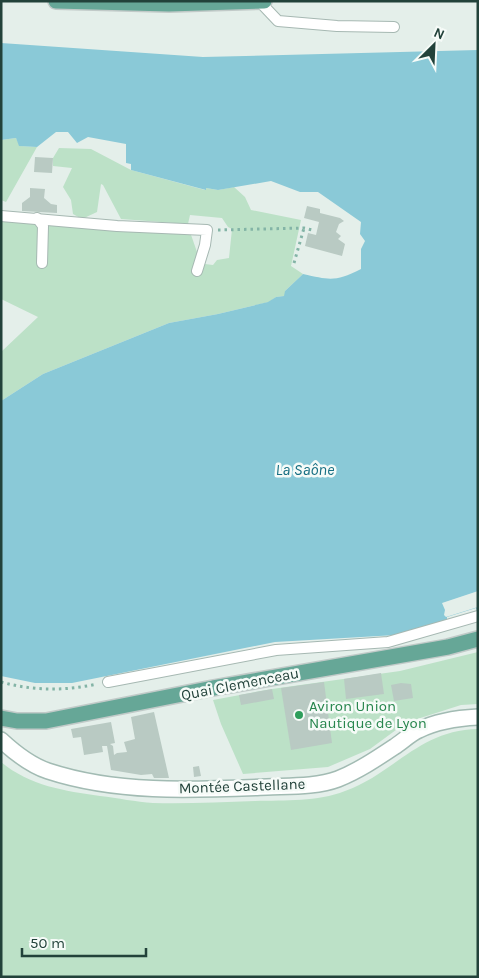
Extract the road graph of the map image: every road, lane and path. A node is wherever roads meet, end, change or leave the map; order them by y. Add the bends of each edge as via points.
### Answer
1 (56, 1) edge
2 (264, 1) edge
3 (260, 2) edge
4 (394, 27) dead end
5 (1, 209) edge
6 (1, 216) edge
7 (14, 217) junction
8 (37, 218) junction
9 (304, 228) junction
10 (207, 230) junction
11 (312, 230) dead end
12 (42, 263) dead end
13 (294, 263) dead end
14 (197, 270) dead end
15 (478, 616) edge
16 (478, 639) edge
17 (388, 642) junction
18 (390, 657) junction
19 (1, 682) edge
20 (108, 682) joint
21 (1, 718) edge
22 (478, 718) edge
23 (1, 740) edge

1 - 3 main road
2 - 3 main road
3 - 4 lane via 278,21
5 - 7 lane
6 - 7 lane
7 - 8 lane
8 - 10 lane
8 - 12 lane via 43,226
9 - 10 path
9 - 11 path
9 - 13 path
10 - 14 lane
15 - 17 lane
16 - 18 main road, Quai Clemenceau
17 - 18 lane
17 - 20 lane via 276,650
18 - 21 main road, Quai Clemenceau via 46,721
19 - 20 path via 55,690
22 - 23 main road, Montée Castellane via 436,723 417,731 373,761 336,780 270,787 147,788 100,782 30,764

